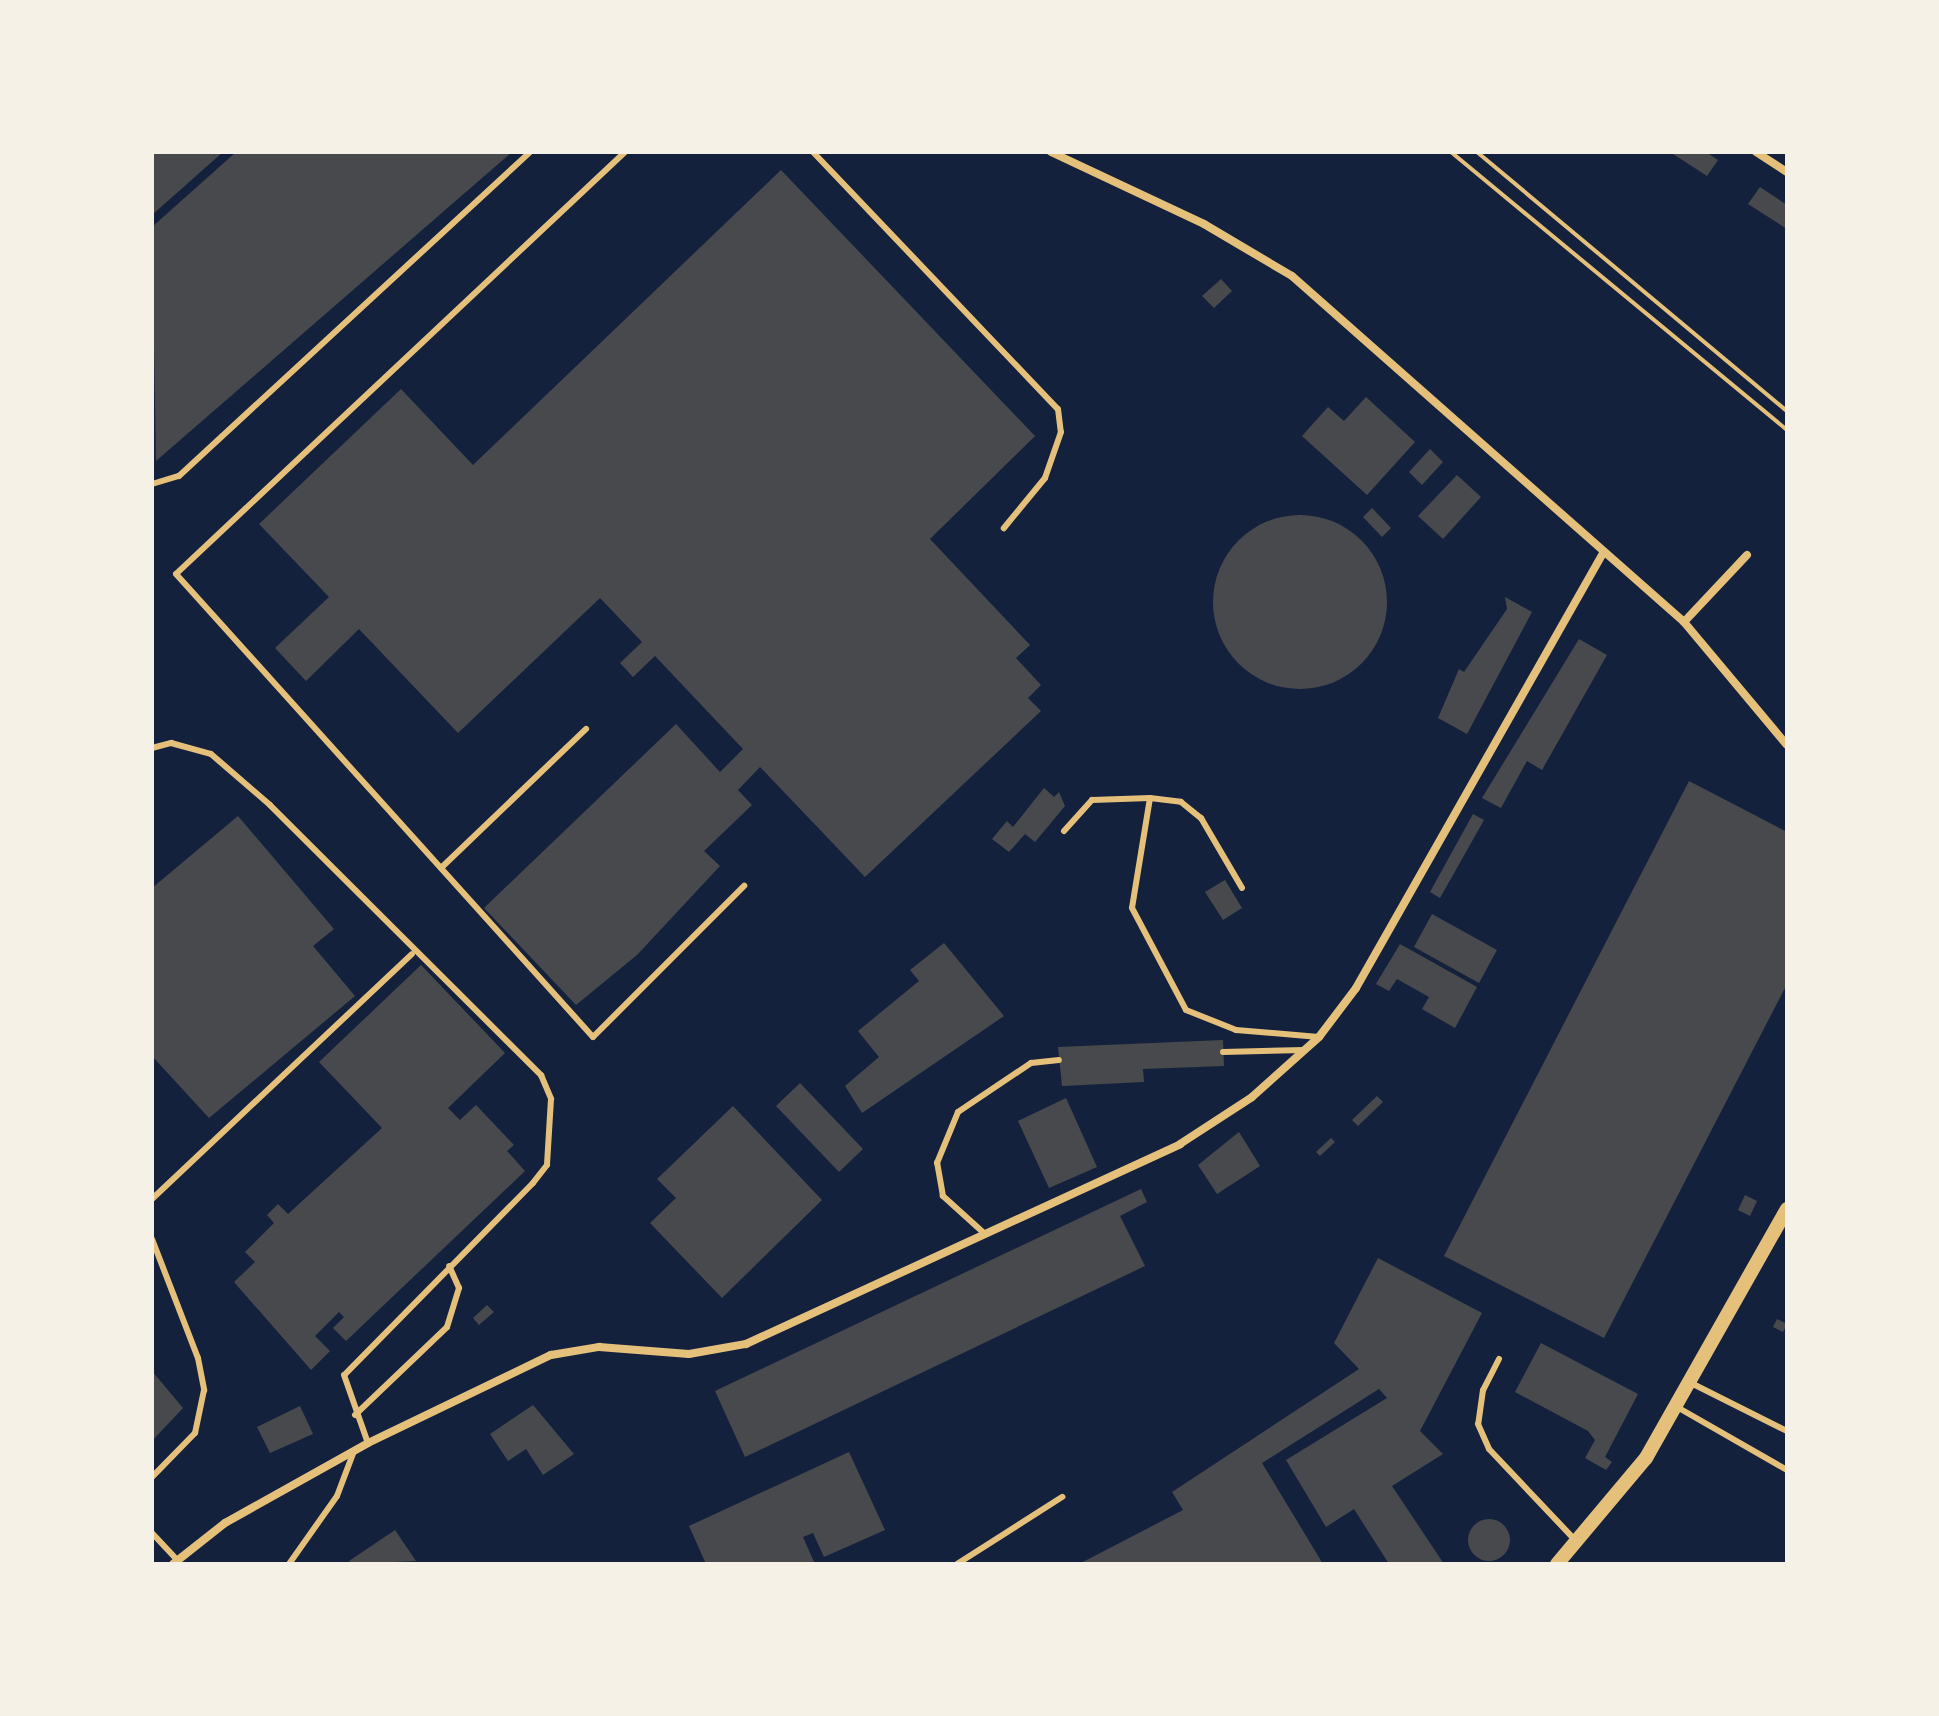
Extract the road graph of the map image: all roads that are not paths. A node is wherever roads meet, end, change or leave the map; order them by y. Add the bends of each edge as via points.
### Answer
1 (530, 152) edge
2 (625, 152) edge
3 (813, 152) edge
4 (1051, 152) edge
5 (1756, 152) edge
6 (1787, 172) edge
7 (152, 484) edge
8 (1004, 528) dead end
9 (1603, 554) junction
10 (1747, 555) dead end
11 (1684, 622) junction
12 (586, 729) dead end
13 (1787, 745) edge
14 (152, 748) edge
15 (1150, 798) junction
16 (1064, 831) dead end
17 (441, 868) junction
18 (744, 886) dead end
19 (1242, 888) dead end
20 (412, 954) junction
21 (1319, 1037) junction
22 (1304, 1050) junction
23 (1223, 1052) dead end
24 (1059, 1060) dead end
25 (152, 1199) edge
26 (1787, 1209) edge
27 (985, 1234) junction
28 (152, 1239) edge
29 (449, 1266) junction
30 (1499, 1359) dead end
31 (1691, 1383) junction
32 (1677, 1407) junction
33 (355, 1415) junction
34 (1787, 1431) edge
35 (368, 1443) junction
36 (355, 1450) junction
37 (1787, 1470) edge
38 (152, 1477) edge
39 (1062, 1497) dead end
40 (152, 1533) edge
41 (1577, 1542) junction
42 (175, 1562) edge
43 (289, 1564) edge
44 (957, 1564) edge
45 (1557, 1564) edge

1 - 7 lane via 179,476
2 - 17 lane via 176,574
3 - 8 lane via 1058,409 1061,432 1045,478
4 - 9 street via 1204,224 1292,276
5 - 6 street
9 - 11 street
9 - 21 street via 1356,988
10 - 11 street
11 - 13 street
12 - 17 lane
14 - 20 lane via 171,743 211,754
15 - 16 lane via 1092,800
15 - 19 lane via 1181,802 1201,818
15 - 21 lane via 1132,908 1186,1010 1236,1030
17 - 18 lane via 593,1037
20 - 25 lane
20 - 29 lane via 429,960 531,1064 551,1099 547,1165
21 - 22 street
22 - 23 lane
22 - 27 street via 1252,1097 1180,1144
24 - 27 lane via 1031,1063 958,1112 937,1163 943,1196
26 - 31 street
27 - 35 street via 746,1344 689,1354 599,1347 551,1355
28 - 38 lane via 204,1390 195,1433
29 - 33 lane via 459,1288 447,1327
29 - 33 lane via 344,1375
30 - 41 lane via 1483,1390 1478,1424 1489,1449
31 - 32 street
31 - 34 lane
32 - 37 lane
32 - 41 street via 1625,1488
33 - 35 lane
35 - 36 street
36 - 42 street via 225,1523
36 - 43 lane via 337,1496
39 - 44 lane
40 - 42 lane
41 - 45 street

